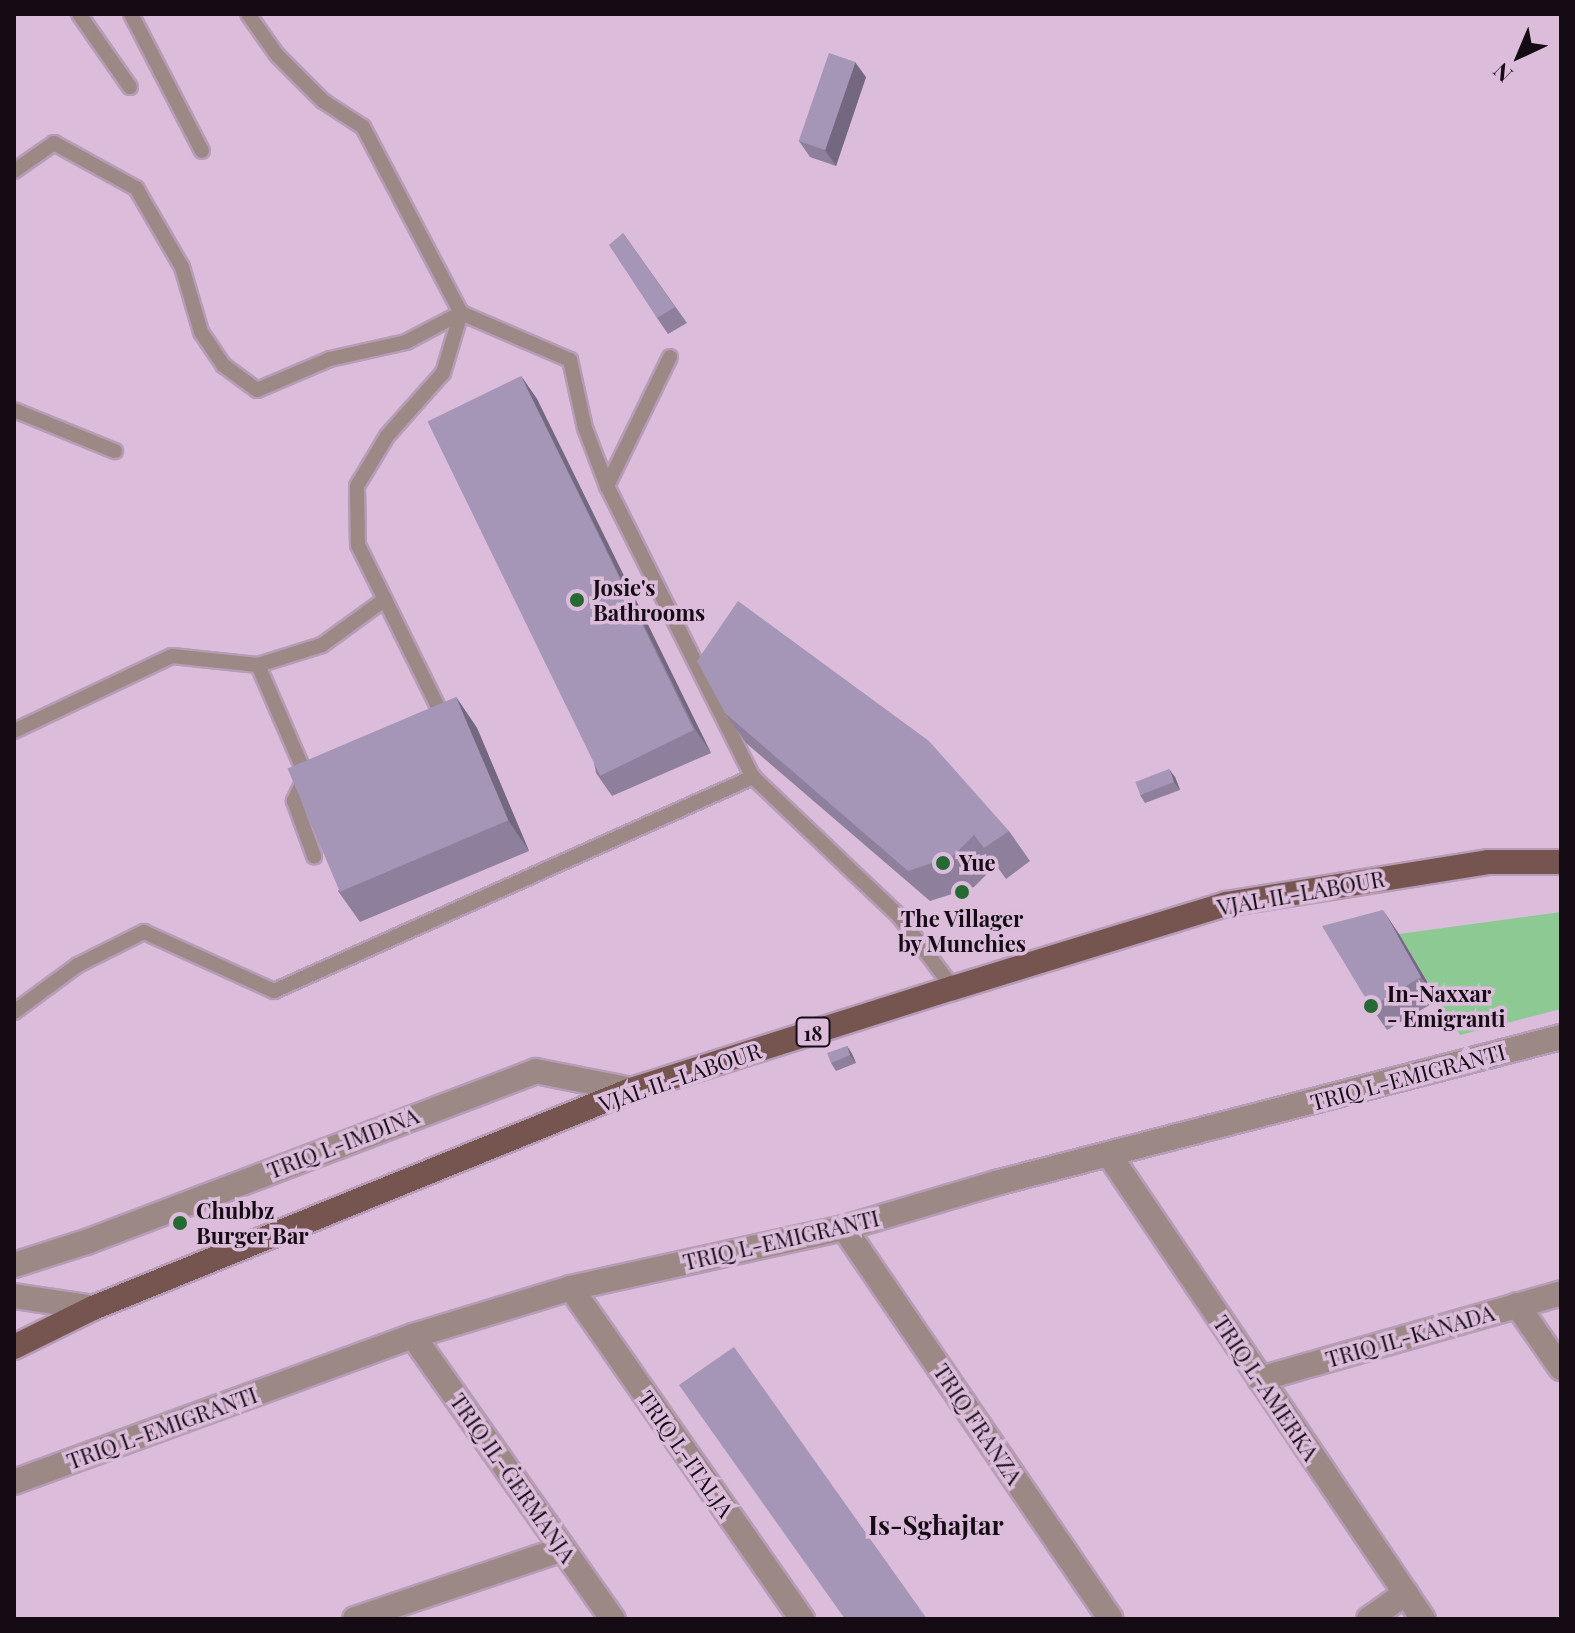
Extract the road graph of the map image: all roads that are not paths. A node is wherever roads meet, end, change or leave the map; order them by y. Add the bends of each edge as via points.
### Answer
1 (79, 14) edge
2 (131, 14) edge
3 (248, 14) edge
4 (130, 87) dead end
5 (202, 151) dead end
6 (14, 171) edge
7 (461, 313) junction
8 (670, 357) dead end
9 (14, 410) edge
10 (115, 451) dead end
11 (607, 486) junction
12 (384, 600) junction
13 (258, 665) junction
14 (449, 728) edge
15 (14, 731) edge
16 (753, 777) junction
17 (314, 856) edge
18 (1561, 862) edge
19 (953, 988) junction
20 (14, 1012) edge
21 (1561, 1037) edge
22 (631, 1090) junction
23 (1110, 1156) junction
24 (844, 1228) junction
25 (14, 1265) edge
26 (571, 1288) junction
27 (1561, 1293) edge
28 (14, 1296) edge
29 (1517, 1305) junction
30 (93, 1308) junction
31 (413, 1336) junction
32 (14, 1347) edge
33 (1561, 1368) edge
34 (1260, 1379) junction
35 (14, 1482) edge
36 (563, 1549) junction
37 (1406, 1593) junction
38 (355, 1619) edge
39 (613, 1619) edge
40 (802, 1619) edge
41 (1111, 1619) edge
42 (1369, 1619) edge
43 (1423, 1619) edge

1 - 4 lane
2 - 5 lane
3 - 7 lane via 277,55 323,101 363,127
6 - 7 lane via 54,143 136,188 182,267 201,332 223,365 257,390 330,359 406,342
7 - 11 lane via 570,360 585,428
7 - 12 lane via 443,373 387,436 357,486 358,545
8 - 11 lane
9 - 10 lane
11 - 16 lane
12 - 13 lane via 322,645
12 - 14 lane
13 - 15 lane via 172,656
13 - 17 lane via 306,776 294,801
16 - 19 lane via 899,916
16 - 20 lane via 274,991 144,932 78,965
18 - 19 main road, VJAL IL-LABOUR / 18 via 1488,862 1226,904
19 - 22 main road, VJAL IL-LABOUR / 18
21 - 23 street, TRIQ L-EMIGRANTI
22 - 25 street, TRIQ L-IMDINA via 536,1071
22 - 30 main road, VJAL IL-LABOUR / 18
23 - 24 street, TRIQ L-EMIGRANTI
23 - 34 street, TRIQ L-AMERKA
24 - 26 street, TRIQ L-EMIGRANTI
24 - 41 street, TRIQ FRANZA
26 - 31 street, TRIQ L-EMIGRANTI
26 - 40 street, TRIQ L-ITALJA
27 - 29 street, TRIQ IL-KANADA
28 - 30 street
29 - 33 street
29 - 34 street, TRIQ IL-KANADA
30 - 32 main road, VJAL IL-LABOUR / 18
31 - 35 street, TRIQ L-EMIGRANTI
31 - 36 street, TRIQ IL-ĠERMANJA
34 - 37 street, TRIQ L-AMERKA
36 - 38 street
36 - 39 street, TRIQ IL-ĠERMANJA
37 - 42 street
37 - 43 street, TRIQ L-AMERKA

